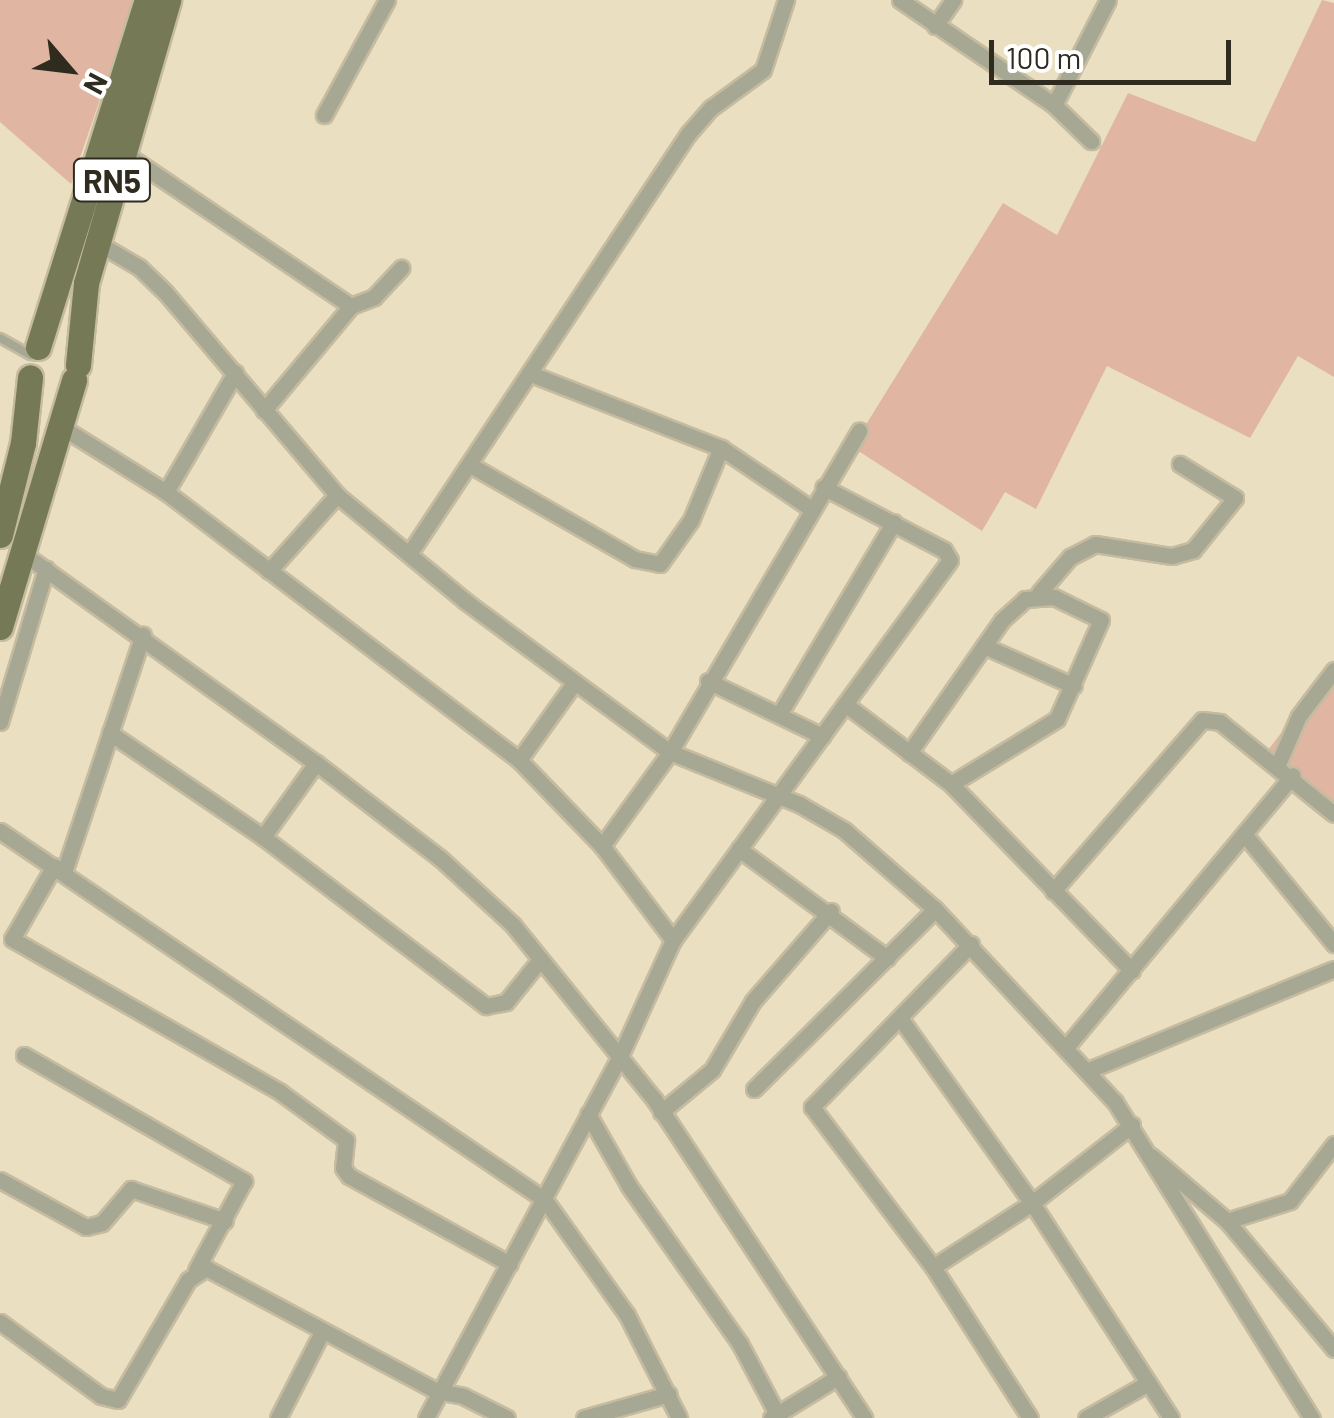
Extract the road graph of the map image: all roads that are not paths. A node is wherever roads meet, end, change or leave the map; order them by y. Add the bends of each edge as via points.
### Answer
1 (146, 0) edge
2 (168, 0) edge
3 (387, 0) edge
4 (786, 0) edge
5 (900, 0) edge
6 (952, 0) edge
7 (1108, 0) edge
8 (936, 26) junction
9 (1054, 105) junction
10 (324, 115) dead end
11 (1090, 141) dead end
12 (121, 150) junction
13 (96, 242) junction
14 (401, 268) dead end
15 (351, 306) junction
16 (0, 338) edge
17 (33, 360) junction
18 (76, 372) junction
19 (234, 373) junction
20 (531, 374) junction
21 (264, 410) junction
22 (60, 426) junction
23 (859, 431) dead end
24 (721, 448) junction
25 (1180, 464) dead end
26 (472, 466) junction
27 (823, 487) junction
28 (166, 492) junction
29 (337, 495) junction
30 (810, 508) junction
31 (894, 522) junction
32 (0, 535) edge
33 (20, 552) junction
34 (409, 554) junction
35 (46, 569) junction
36 (270, 571) junction
37 (1039, 594) junction
38 (0, 627) edge
39 (144, 635) junction
40 (984, 646) junction
41 (1334, 670) edge
42 (708, 681) junction
43 (572, 686) junction
44 (1074, 686) junction
45 (844, 704) junction
46 (780, 713) junction
47 (0, 722) edge
48 (110, 733) junction
49 (822, 736) junction
50 (670, 752) junction
51 (909, 752) junction
52 (519, 760) junction
53 (316, 763) junction
54 (1278, 764) junction
55 (1293, 775) junction
56 (951, 784) junction
57 (777, 795) junction
58 (1334, 814) edge
59 (0, 831) edge
60 (1245, 835) junction
61 (264, 837) junction
62 (602, 846) junction
63 (739, 849) junction
64 (59, 869) junction
65 (1053, 891) junction
66 (935, 908) junction
67 (830, 911) junction
68 (672, 940) junction
69 (971, 944) junction
70 (1334, 944) edge
71 (887, 958) junction
72 (539, 961) junction
73 (1334, 969) edge
74 (1132, 972) junction
75 (900, 1018) junction
76 (1068, 1045) junction
77 (24, 1054) dead end
78 (621, 1054) junction
79 (1090, 1070) junction
80 (754, 1089) dead end
81 (661, 1112) junction
82 (588, 1114) junction
83 (1132, 1126) junction
84 (1334, 1144) edge
85 (1148, 1154) junction
86 (0, 1180) edge
87 (545, 1200) junction
88 (1032, 1204) junction
89 (225, 1222) junction
90 (1227, 1222) junction
91 (510, 1264) junction
92 (932, 1267) junction
93 (196, 1270) junction
94 (0, 1322) edge
95 (1328, 1330) edge
96 (322, 1332) junction
97 (1334, 1350) edge
98 (838, 1377) junction
99 (1148, 1383) junction
100 (436, 1391) junction
101 (669, 1394) junction
102 (774, 1416) edge
103 (278, 1418) edge
104 (426, 1418) edge
105 (508, 1418) edge
106 (584, 1418) edge
107 (679, 1418) edge
108 (864, 1418) edge
109 (1030, 1418) edge
110 (1086, 1418) edge
111 (1171, 1418) edge
112 (1312, 1418) edge

1 - 17 main road, RN5
2 - 12 main road, RN5
3 - 10 street
4 - 20 street via 763,70 700,118
5 - 8 street
6 - 8 street
7 - 9 street
8 - 9 street
9 - 11 street
12 - 13 main road, RN5
12 - 15 street
13 - 18 main road, RN5
13 - 19 street via 152,279
14 - 15 street via 374,297
15 - 21 street
16 - 17 lane
17 - 18 main road via 68,347
17 - 18 main road via 57,392
17 - 32 main road, RN5
18 - 22 main road, RN5
19 - 21 street
19 - 28 street
20 - 24 street
20 - 26 street
21 - 29 street
22 - 28 street
22 - 33 main road, RN5
23 - 27 street
24 - 26 street via 691,520 660,564 634,559
24 - 30 street
25 - 37 street via 1235,498 1193,550 1172,556 1095,544 1070,557
26 - 34 street
27 - 30 street
27 - 31 street
28 - 36 street
29 - 34 street
29 - 36 street
30 - 42 street
31 - 45 street via 950,560
31 - 46 street
33 - 35 street
33 - 38 main road, RN5
34 - 43 street
35 - 39 street
35 - 47 street
36 - 52 street
37 - 40 street via 1014,607
37 - 44 street via 1101,620
39 - 48 street
39 - 53 street
40 - 44 street
40 - 51 street
41 - 54 street via 1299,716
42 - 46 street
42 - 50 street
43 - 50 street
43 - 52 street
44 - 56 street via 1056,719
45 - 49 street
45 - 51 street
46 - 49 street
48 - 61 street
48 - 64 street
49 - 57 street
50 - 57 street
50 - 62 street
51 - 56 street
52 - 62 street
53 - 61 street
53 - 72 street via 476,890
54 - 55 street
54 - 65 street via 1220,722 1202,720
55 - 58 street
55 - 60 street
56 - 65 street
57 - 63 street
57 - 66 street via 844,830
59 - 64 street
60 - 70 street
60 - 74 street
61 - 72 street via 486,1006 506,1002
62 - 68 street
63 - 67 street
63 - 68 street
64 - 87 street
64 - 91 street via 12,939 280,1092 346,1140 343,1168 349,1176
65 - 74 street
66 - 69 street
66 - 71 street
67 - 71 street
67 - 81 street via 752,1001 712,1070
68 - 78 street
69 - 75 street
69 - 76 street
71 - 80 street
72 - 78 street
73 - 79 street
74 - 76 street
75 - 88 street
75 - 92 street via 812,1107
76 - 79 street
77 - 89 street via 244,1180
78 - 81 street
78 - 82 street
79 - 83 street
81 - 98 street
82 - 87 street
82 - 102 street via 629,1186 740,1344
83 - 85 street
83 - 88 street
84 - 90 street via 1290,1200
85 - 90 street
85 - 112 street
86 - 89 street via 86,1227 102,1223 131,1189
87 - 91 street
87 - 101 street via 627,1314
88 - 92 street
88 - 99 street
89 - 93 street
90 - 95 street
91 - 100 street
92 - 109 street
93 - 94 street via 118,1400 101,1396
93 - 96 street via 214,1270
95 - 97 street
96 - 100 street
96 - 103 street
98 - 102 street
98 - 108 street
99 - 110 street
99 - 111 street
100 - 104 street
100 - 105 street via 464,1396
101 - 106 street
101 - 107 street

